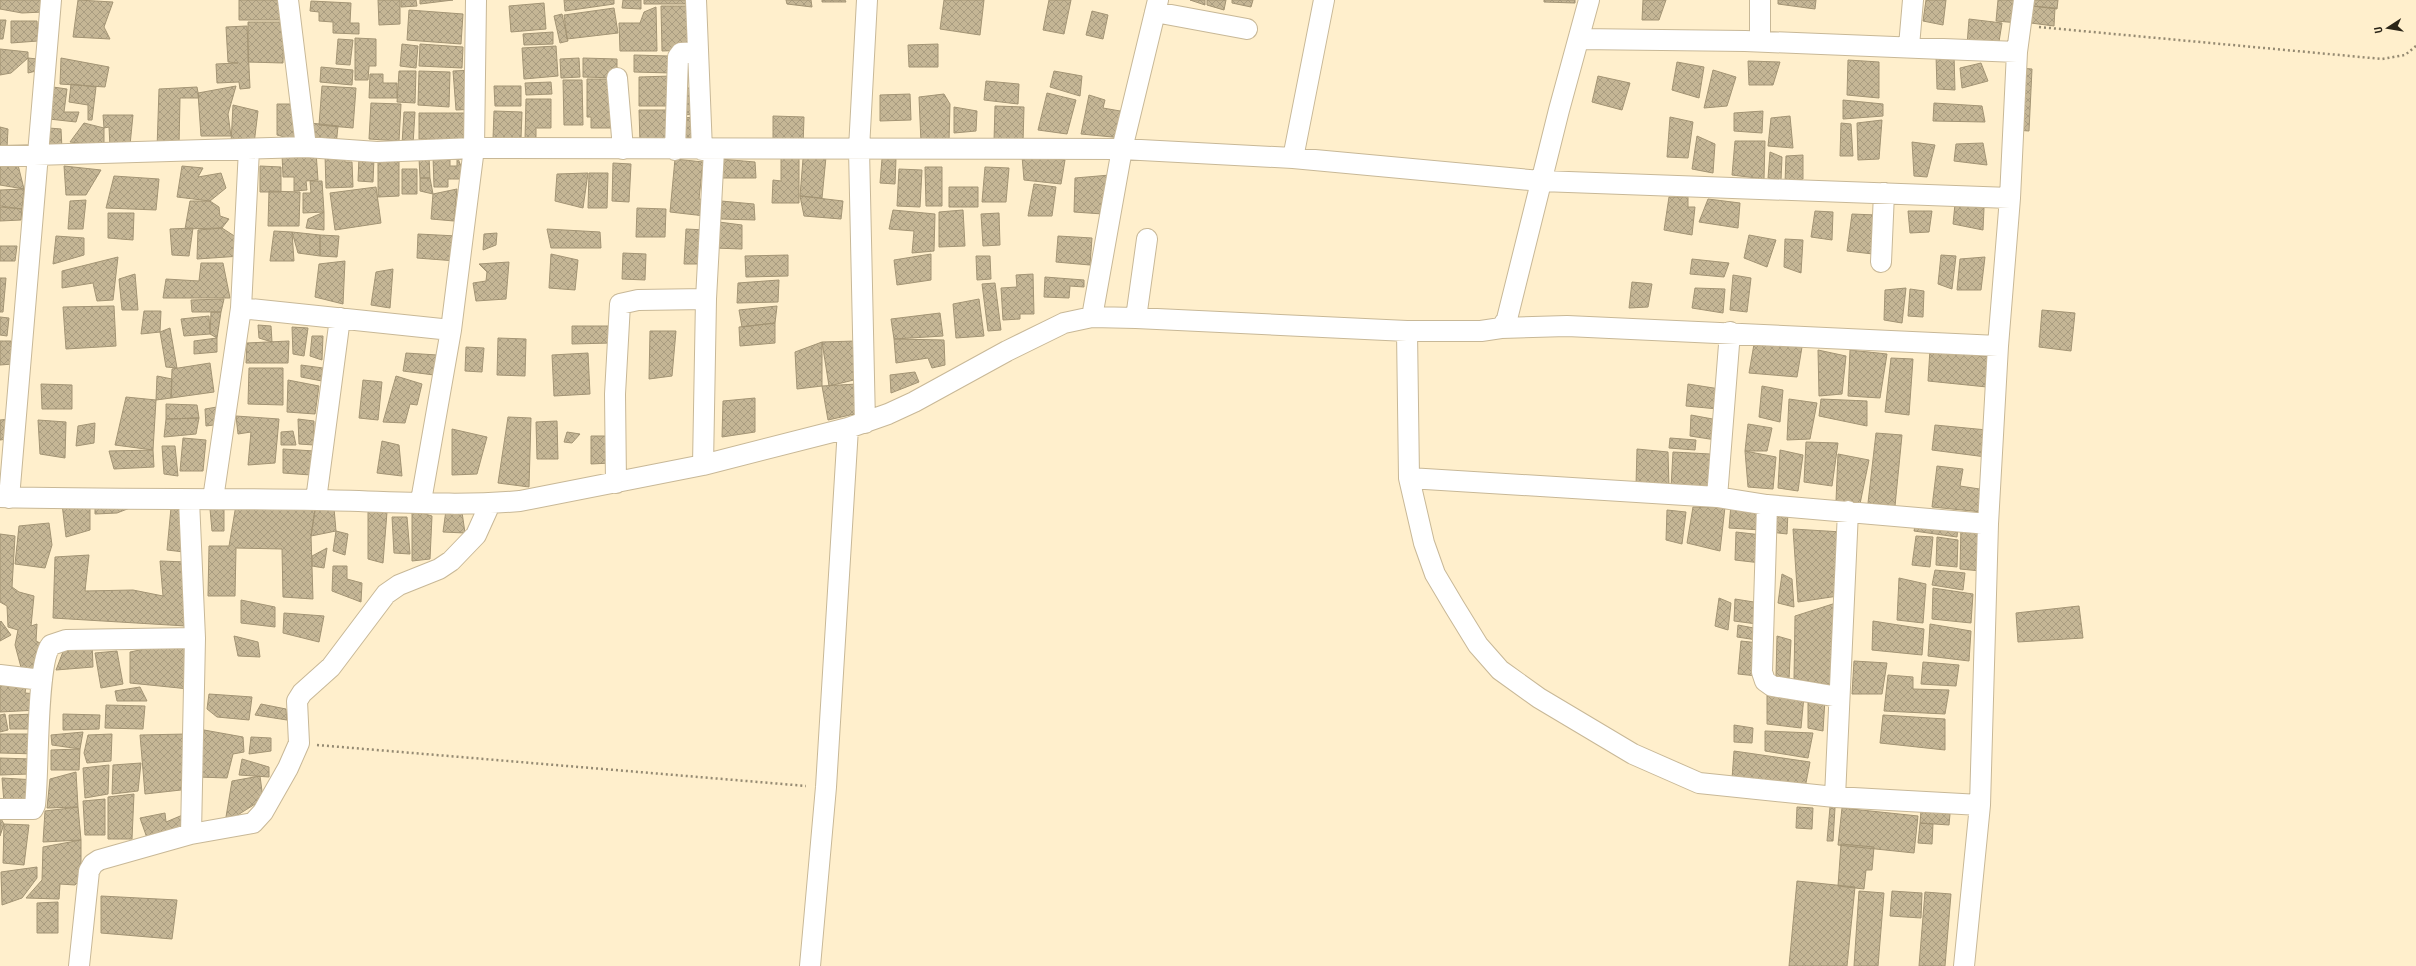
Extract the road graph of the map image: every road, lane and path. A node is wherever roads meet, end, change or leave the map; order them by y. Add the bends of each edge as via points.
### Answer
1 (51, 0) edge
2 (288, 0) edge
3 (476, 0) edge
4 (696, 0) edge
5 (867, 0) edge
6 (1324, 0) edge
7 (1589, 0) edge
8 (1760, 0) edge
9 (1913, 0) edge
10 (2024, 0) edge
11 (1156, 6) edge
12 (2021, 26) junction
13 (1247, 29) dead end
14 (1579, 39) junction
15 (1760, 42) junction
16 (1909, 46) junction
17 (2416, 46) edge
18 (698, 52) junction
19 (2017, 52) junction
20 (616, 78) dead end
21 (306, 147) junction
22 (249, 148) junction
23 (474, 148) junction
24 (859, 149) junction
25 (1122, 149) junction
26 (623, 150) junction
27 (675, 150) junction
28 (708, 150) junction
29 (0, 156) edge
30 (38, 156) junction
31 (1293, 158) junction
32 (1541, 181) junction
33 (1884, 193) junction
34 (2010, 198) junction
35 (1147, 239) dead end
36 (1880, 262) dead end
37 (706, 299) junction
38 (240, 308) junction
39 (1092, 317) junction
40 (340, 318) junction
41 (1136, 318) junction
42 (1501, 328) junction
43 (450, 330) junction
44 (1407, 331) junction
45 (1730, 332) junction
46 (1998, 346) junction
47 (856, 425) junction
48 (703, 465) junction
49 (1409, 478) junction
50 (616, 484) junction
51 (4, 497) edge
52 (1717, 497) junction
53 (213, 499) junction
54 (189, 500) junction
55 (316, 500) junction
56 (421, 501) junction
57 (490, 504) junction
58 (1767, 505) junction
59 (1848, 511) junction
60 (1988, 524) junction
61 (195, 638) junction
62 (0, 675) edge
63 (42, 680) junction
64 (1839, 697) junction
65 (299, 743) junction
66 (826, 787) junction
67 (1835, 797) junction
68 (1980, 805) junction
69 (0, 809) edge
70 (191, 834) junction
71 (78, 966) edge
72 (810, 966) edge
73 (1964, 966) edge

1 - 30 street
2 - 21 street
3 - 23 street
4 - 18 street
5 - 24 street
6 - 31 street
7 - 14 street
8 - 15 street
9 - 16 street
10 - 12 street
11 - 13 street
11 - 25 street
12 - 17 path via 2382,59 2405,55
12 - 19 street
14 - 15 street
14 - 32 street
15 - 16 street
16 - 19 street
18 - 27 street via 680,53 678,57
18 - 28 street
19 - 34 street
20 - 26 street
21 - 22 street
21 - 23 street via 377,152
22 - 30 street
22 - 38 street
23 - 26 street
23 - 43 street
24 - 25 street
24 - 28 street
24 - 47 street
25 - 31 street
25 - 39 street
26 - 27 street
27 - 28 street
28 - 37 street
29 - 30 street
30 - 51 street
31 - 32 street
32 - 33 street
32 - 42 street via 1507,319
33 - 34 street
33 - 36 street
34 - 46 street
35 - 41 street
37 - 48 street
37 - 50 street via 638,300 620,304 615,394
38 - 40 street
38 - 53 street
39 - 41 street
39 - 47 street via 1048,329 914,402
40 - 43 street
40 - 55 street
41 - 44 street
42 - 44 street via 1481,331
42 - 45 street via 1567,326
43 - 56 street
44 - 49 street
45 - 46 street
45 - 52 street
46 - 60 street
47 - 48 street
47 - 66 street
48 - 50 street
49 - 52 street
49 - 67 street via 1424,543 1435,574 1478,645 1500,670 1539,698 1633,754 1699,783
50 - 57 street
51 - 54 street
52 - 58 street
53 - 54 street
53 - 55 street
54 - 61 street
55 - 56 street
56 - 57 street
57 - 65 street via 476,535 451,561 439,569 399,585 386,594 331,667 302,693 297,701
58 - 59 street
58 - 64 street via 1762,672 1764,680 1772,686
59 - 60 street
59 - 64 street
60 - 68 street
61 - 63 street via 66,640 47,650
61 - 70 street
62 - 63 street
63 - 69 street via 35,805 32,809
64 - 67 street
65 - 66 path
65 - 70 street via 282,780 263,812 253,823
66 - 72 street
67 - 68 street
68 - 73 street
70 - 71 street via 103,858 93,864 89,871 85,895

